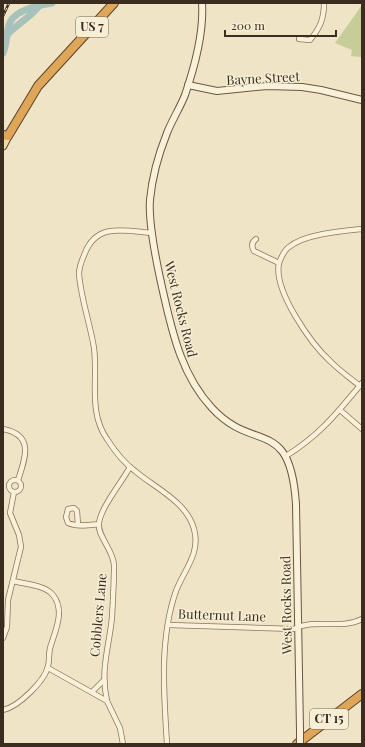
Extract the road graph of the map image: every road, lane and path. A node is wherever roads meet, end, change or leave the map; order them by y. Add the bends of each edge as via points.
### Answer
1 (114, 3) edge
2 (202, 3) edge
3 (324, 3) edge
4 (299, 39) dead end
5 (188, 85) junction
6 (362, 100) edge
7 (6, 136) edge
8 (3, 146) edge
9 (362, 229) edge
10 (152, 233) junction
11 (256, 239) dead end
12 (279, 263) junction
13 (361, 384) edge
14 (340, 410) junction
15 (362, 429) edge
16 (3, 430) edge
17 (286, 456) junction
18 (130, 467) junction
19 (18, 480) junction
20 (13, 492) junction
21 (99, 524) junction
22 (78, 525) dead end
23 (13, 581) junction
24 (362, 619) edge
25 (169, 625) junction
26 (298, 627) junction
27 (3, 638) edge
28 (48, 668) junction
29 (103, 680) junction
30 (92, 692) junction
31 (362, 694) edge
32 (107, 701) junction
33 (362, 701) edge
34 (3, 710) edge
35 (123, 744) edge
36 (167, 744) edge
37 (297, 744) edge
38 (300, 744) edge
39 (305, 744) edge

1 - 7 highway, US 7 via 38,86
2 - 5 main road, West Rocks Road via 200,38
3 - 4 street via 322,21 316,33 310,40
5 - 6 main road, Bayne Street via 217,91 302,87
5 - 10 main road, West Rocks Road via 167,134 153,184 150,207
7 - 8 main road
9 - 12 street via 330,233 293,244 287,248
10 - 17 main road, West Rocks Road via 174,335 189,378 223,418 232,425 271,440
10 - 18 street via 100,233 87,246 80,267 80,282 94,349 97,419 108,441
11 - 12 street via 252,244 254,251
12 - 13 street via 277,274 280,283 304,328 330,361
13 - 14 street
14 - 15 street
14 - 17 street via 310,441
16 - 19 street via 19,436 25,444 26,454
17 - 26 main road, West Rocks Road via 295,490
18 - 21 street
18 - 25 street via 175,502 189,517 194,528 195,550 177,588
19 - 20 street via 21,487
19 - 20 street via 9,483
20 - 23 street via 10,513 21,547
21 - 22 street
21 - 29 street, Cobblers Lane via 100,532 112,552 114,564 112,616
23 - 27 street
23 - 28 street via 51,592 57,602 59,615 49,650
24 - 26 street, Butternut Lane via 352,623
25 - 26 street, Butternut Lane via 294,629
25 - 36 street via 163,690
26 - 38 main road, West Rocks Road, bridge
28 - 30 street
28 - 34 street via 25,697
29 - 30 street
29 - 32 street, Cobblers Lane
30 - 32 street
31 - 37 highway, CT 15
32 - 35 street, Cobblers Lane via 120,728
33 - 39 highway, CT 15

